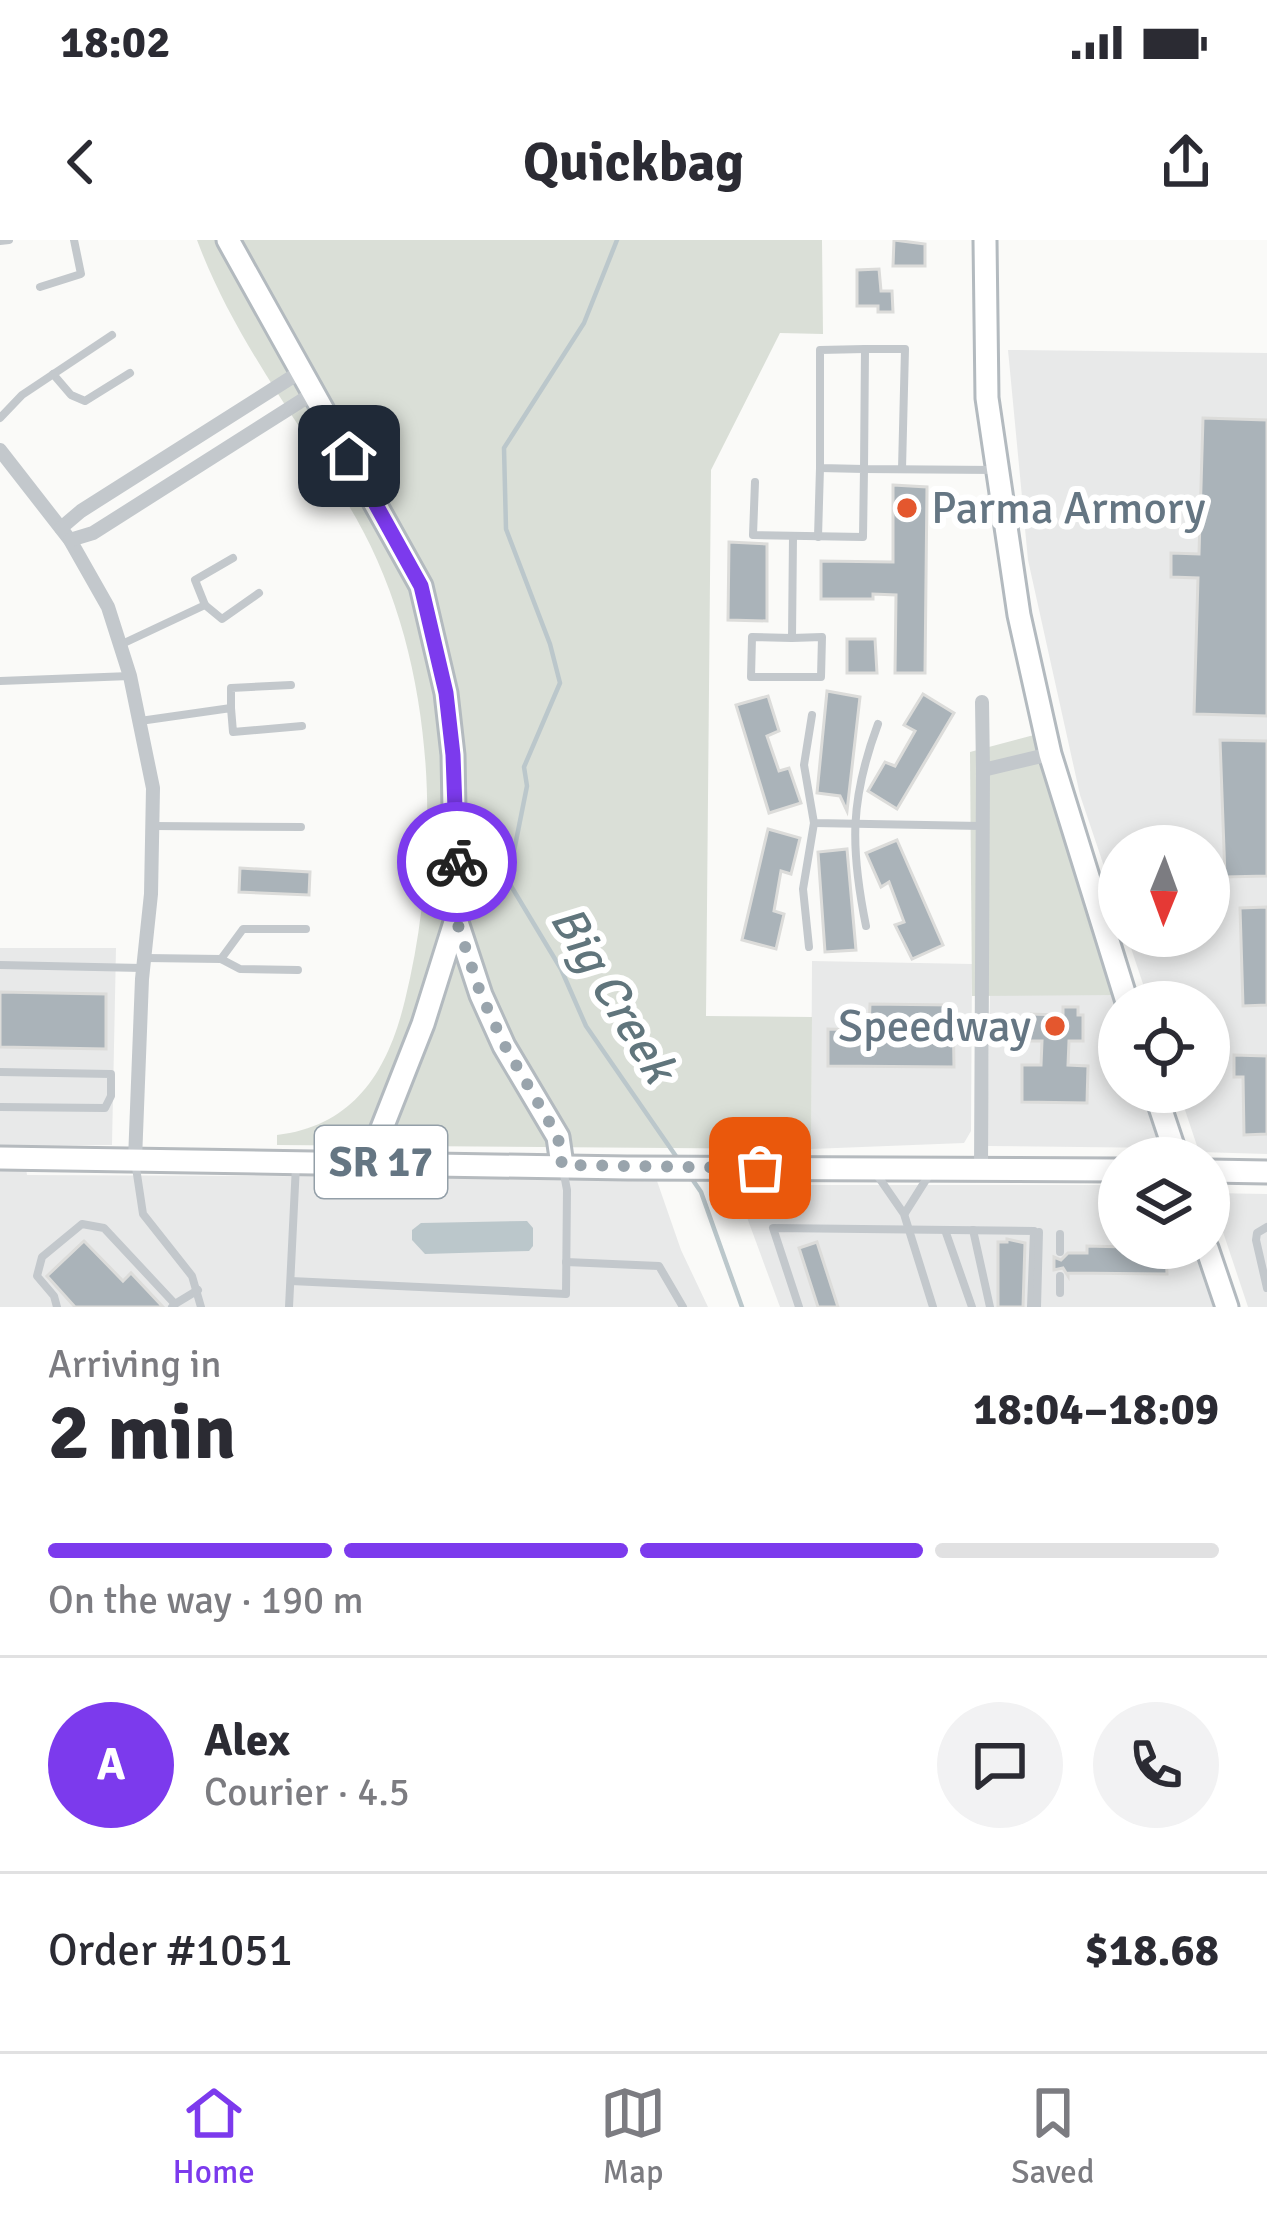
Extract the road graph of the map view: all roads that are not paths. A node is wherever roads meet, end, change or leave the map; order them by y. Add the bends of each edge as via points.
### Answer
1 (74, 240) edge
2 (228, 240) edge
3 (985, 240) edge
4 (40, 287) dead end
5 (112, 334) dead end
6 (865, 349) junction
7 (299, 371) junction
8 (130, 373) dead end
9 (53, 374) junction
10 (312, 394) junction
11 (0, 418) edge
12 (212, 428) junction
13 (226, 448) junction
14 (0, 450) edge
15 (820, 468) junction
16 (864, 469) junction
17 (902, 469) junction
18 (997, 470) junction
19 (139, 474) junction
20 (755, 482) dead end
21 (153, 495) junction
22 (66, 534) junction
23 (793, 536) junction
24 (818, 537) junction
25 (233, 558) dead end
26 (259, 593) dead end
27 (205, 605) junction
28 (793, 638) junction
29 (120, 644) junction
30 (130, 676) junction
31 (0, 681) edge
32 (291, 685) dead end
33 (982, 702) dead end
34 (231, 707) junction
35 (812, 715) dead end
36 (140, 721) junction
37 (878, 724) dead end
38 (302, 726) dead end
39 (1050, 754) junction
40 (983, 770) junction
41 (814, 823) junction
42 (855, 824) junction
43 (152, 826) junction
44 (983, 826) junction
45 (301, 827) dead end
46 (456, 919) junction
47 (866, 926) dead end
48 (306, 929) dead end
49 (809, 947) dead end
50 (221, 958) junction
51 (144, 963) junction
52 (0, 965) edge
53 (298, 970) dead end
54 (1120, 981) edge
55 (0, 1072) edge
56 (111, 1074) junction
57 (138, 1075) junction
58 (0, 1108) edge
59 (0, 1158) edge
60 (135, 1160) junction
61 (296, 1160) junction
62 (369, 1161) junction
63 (562, 1165) junction
64 (873, 1168) junction
65 (933, 1169) junction
66 (981, 1169) junction
67 (1098, 1170) edge
68 (1230, 1171) edge
69 (1267, 1172) edge
70 (904, 1214) junction
71 (1267, 1227) edge
72 (907, 1229) junction
73 (945, 1230) junction
74 (973, 1230) junction
75 (1060, 1234) dead end
76 (1060, 1252) dead end
77 (566, 1262) junction
78 (1214, 1269) edge
79 (1060, 1276) dead end
80 (291, 1281) junction
81 (1267, 1288) edge
82 (199, 1291) junction
83 (1060, 1293) dead end
84 (174, 1306) edge
85 (57, 1307) edge
86 (201, 1307) edge
87 (289, 1307) edge
88 (683, 1307) edge
89 (799, 1307) edge
90 (934, 1307) edge
91 (972, 1307) edge
92 (990, 1307) edge
93 (1034, 1307) edge
94 (1227, 1307) edge

1 - 4 lane via 81,274
2 - 7 main road
3 - 18 main road via 987,398
5 - 9 lane
6 - 15 lane via 820,350
6 - 16 lane
6 - 17 lane via 904,349
7 - 10 main road
7 - 12 street
8 - 9 lane via 85,401
9 - 11 lane
10 - 13 street
10 - 46 main road via 421,586 453,755
12 - 13 street
12 - 19 street
13 - 21 street
14 - 22 street
15 - 16 lane
15 - 24 lane
16 - 17 lane
16 - 24 lane via 863,537
17 - 18 lane
18 - 39 main road
19 - 21 street
19 - 22 street
20 - 23 lane via 752,535
21 - 22 street via 93,533
22 - 29 street
23 - 24 lane
23 - 28 lane
25 - 27 lane via 195,580
26 - 27 lane via 222,619
27 - 29 lane
28 - 28 lane via 822,637 821,677 751,677 752,638
29 - 30 street
30 - 31 lane
30 - 36 street
32 - 34 lane via 231,688
33 - 40 street
34 - 36 lane
34 - 38 lane via 233,732
35 - 41 lane via 803,765
36 - 43 street
37 - 42 lane via 860,775
39 - 40 street
39 - 54 main road
40 - 44 street
41 - 42 lane
41 - 49 lane via 803,889
42 - 44 lane
42 - 47 lane
43 - 45 lane
43 - 51 street
44 - 66 street
46 - 62 main road
46 - 63 main road via 481,995 558,1137
48 - 50 lane via 243,929
50 - 51 lane
50 - 53 lane via 240,969
51 - 52 lane
51 - 57 street
55 - 56 lane
56 - 57 lane
56 - 58 lane via 105,1108
57 - 60 street
59 - 60 main road, SR 17
60 - 61 main road, SR 17
60 - 82 lane via 143,1214
61 - 62 main road, SR 17
61 - 80 lane
62 - 63 main road, SR 17
63 - 64 main road, SR 17
63 - 77 lane
64 - 65 main road, SR 17
64 - 70 lane
65 - 66 main road, SR 17
65 - 70 lane
66 - 67 main road, SR 17
68 - 69 main road
70 - 72 lane
71 - 81 lane via 1256,1240
72 - 73 lane
72 - 89 lane via 773,1228
72 - 90 lane
73 - 74 lane
73 - 91 lane
74 - 92 lane
74 - 93 lane via 1036,1232
75 - 76 lane
77 - 80 lane via 566,1294
77 - 88 lane via 659,1266
78 - 94 main road
79 - 83 lane
80 - 87 lane
82 - 84 lane
82 - 86 lane
84 - 85 lane via 104,1228 82,1224 42,1258 37,1276

